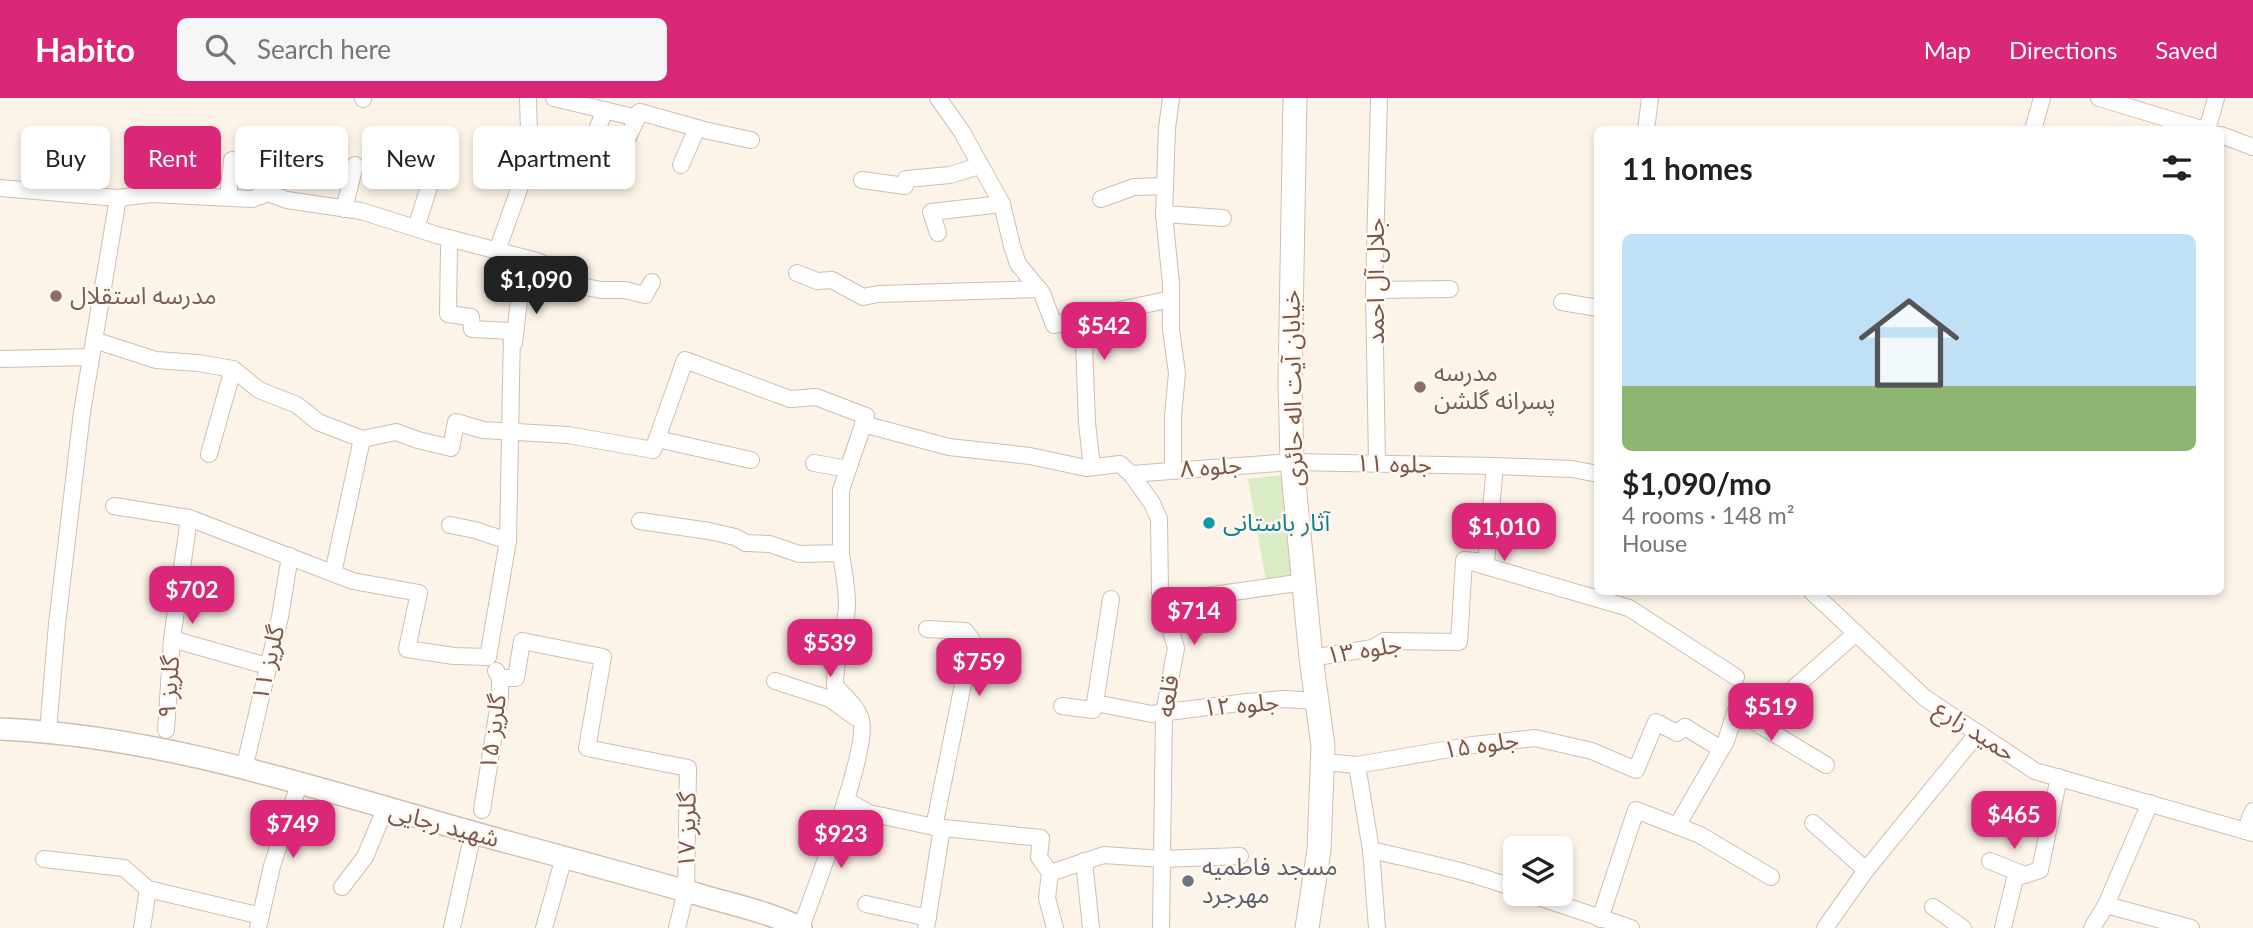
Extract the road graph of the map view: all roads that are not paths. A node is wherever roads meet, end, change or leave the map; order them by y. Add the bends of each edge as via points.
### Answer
1 (528, 98) edge
2 (554, 98) edge
3 (938, 98) edge
4 (1171, 98) edge
5 (1295, 98) edge
6 (1379, 98) edge
7 (1650, 98) edge
8 (2042, 98) edge
9 (2099, 98) edge
10 (2216, 98) edge
11 (605, 110) junction
12 (640, 112) junction
13 (598, 126) edge
14 (633, 126) edge
15 (1646, 126) edge
16 (2034, 126) edge
17 (2193, 126) edge
18 (2207, 126) edge
19 (697, 128) junction
20 (2224, 136) edge
21 (751, 140) dead end
22 (2253, 147) edge
23 (232, 160) dead end
24 (355, 165) dead end
25 (681, 165) dead end
26 (979, 166) junction
27 (862, 180) dead end
28 (1164, 186) junction
29 (0, 188) edge
30 (263, 189) edge
31 (428, 189) edge
32 (261, 196) junction
33 (228, 197) junction
34 (118, 198) junction
35 (1101, 199) dead end
36 (1002, 204) junction
37 (344, 209) junction
38 (1164, 214) junction
39 (1223, 218) dead end
40 (416, 228) junction
41 (938, 233) dead end
42 (449, 248) dead end
43 (497, 251) junction
44 (524, 258) junction
45 (797, 273) dead end
46 (652, 282) dead end
47 (1039, 289) junction
48 (1374, 289) junction
49 (1450, 289) dead end
50 (1171, 299) junction
51 (1562, 302) dead end
52 (1594, 307) edge
53 (1083, 318) junction
54 (94, 340) junction
55 (91, 357) junction
56 (0, 359) edge
57 (233, 369) junction
58 (511, 370) junction
59 (863, 424) junction
60 (510, 430) junction
61 (362, 439) junction
62 (657, 439) junction
63 (209, 454) dead end
64 (751, 460) dead end
65 (1292, 462) junction
66 (814, 463) dead end
67 (1377, 463) junction
68 (1495, 466) junction
69 (1092, 467) junction
70 (848, 469) junction
71 (1125, 469) junction
72 (1173, 470) junction
73 (1594, 473) edge
74 (114, 506) dead end
75 (189, 518) junction
76 (640, 521) dead end
77 (450, 525) dead end
78 (508, 541) junction
79 (841, 553) junction
80 (290, 556) junction
81 (1464, 560) junction
82 (333, 573) junction
83 (1304, 582) junction
84 (1815, 595) edge
85 (1111, 599) dead end
86 (1163, 602) junction
87 (927, 629) dead end
88 (1856, 633) junction
89 (172, 639) junction
90 (488, 657) junction
91 (1311, 658) junction
92 (267, 666) junction
93 (1736, 677) dead end
94 (499, 678) junction
95 (775, 681) dead end
96 (1318, 701) junction
97 (1095, 703) junction
98 (1062, 706) dead end
99 (1164, 713) junction
100 (862, 723) junction
101 (1763, 727) junction
102 (0, 729) edge
103 (166, 730) dead end
104 (48, 731) junction
105 (1978, 733) junction
106 (1721, 749) junction
107 (1323, 762) junction
108 (1357, 765) junction
109 (1826, 765) dead end
110 (244, 769) junction
111 (2059, 777) junction
112 (299, 784) junction
113 (846, 800) junction
114 (2150, 803) junction
115 (385, 809) junction
116 (482, 810) dead end
117 (2253, 811) edge
118 (1813, 823) dead end
119 (1677, 825) junction
120 (938, 827) junction
121 (2249, 832) edge
122 (473, 833) junction
123 (1371, 850) junction
124 (1240, 856) dead end
125 (564, 857) junction
126 (44, 859) dead end
127 (1162, 859) junction
128 (1084, 860) junction
129 (1990, 860) dead end
130 (1866, 870) junction
131 (1050, 873) junction
132 (2025, 875) junction
133 (1771, 877) dead end
134 (1503, 885) edge
135 (342, 887) dead end
136 (148, 889) junction
137 (686, 891) junction
138 (866, 904) dead end
139 (2106, 905) junction
140 (1564, 906) edge
141 (1933, 906) dead end
142 (1601, 919) junction
143 (259, 922) edge
144 (927, 923) edge
145 (142, 928) edge
146 (452, 928) edge
147 (544, 928) edge
148 (677, 928) edge
149 (801, 928) edge
150 (1055, 928) edge
151 (1091, 928) edge
152 (1161, 928) edge
153 (1307, 928) edge
154 (1377, 928) edge
155 (1631, 928) edge
156 (1825, 928) edge
157 (1963, 928) edge
158 (2003, 928) edge
159 (2092, 928) edge
160 (2191, 928) edge

1 - 43 street via 523,178
2 - 11 street
3 - 26 street
4 - 28 street
5 - 65 main road, خیابان آیت اله حائری
6 - 48 street, جلال آل احمد
7 - 15 street
8 - 16 street
9 - 17 street
10 - 18 street
11 - 12 street via 633,117
11 - 13 street
12 - 14 street
12 - 19 street
19 - 21 street
19 - 25 street
20 - 22 street
23 - 33 street
24 - 37 street
26 - 27 street via 950,175 906,179 905,186
26 - 36 street
28 - 35 street via 1133,187
28 - 38 street
29 - 34 street
30 - 32 street
31 - 40 street
32 - 33 street
32 - 37 street via 268,193
33 - 34 street via 151,194
34 - 54 street
36 - 41 street via 931,212
36 - 47 street via 1018,264
37 - 40 street
38 - 39 street
38 - 50 street
40 - 43 street
42 - 58 street via 448,314 471,317 472,329 512,331
43 - 44 street
44 - 46 street via 557,270 571,284 601,290 645,295
44 - 58 street
45 - 47 street via 817,281 832,280 863,297
47 - 53 street via 1054,325
48 - 49 street
48 - 67 street, جلال آل احمد
50 - 53 street
50 - 72 street via 1177,373
51 - 52 street
53 - 69 street
54 - 55 street
54 - 57 street via 156,360
55 - 56 street
55 - 104 street via 69,516
57 - 61 street via 259,390 297,405 318,422
57 - 63 street
58 - 60 street
59 - 62 street via 866,416 842,406 816,397 790,399 685,360
59 - 69 street, جلوه ۸ via 948,447
59 - 70 street
60 - 61 street via 484,430 456,422 451,448 396,432
60 - 62 street via 653,450
60 - 78 street
61 - 82 street
62 - 64 street
65 - 67 street, جلوه ۱۱
65 - 72 street, جلوه ۸
65 - 83 main road, خیابان آیت اله حائری
66 - 70 street
67 - 68 street, جلوه ۱۱
68 - 73 street
68 - 81 street via 1486,562
69 - 71 street, جلوه ۸
70 - 79 street via 841,490
71 - 72 street, جلوه ۸
71 - 86 street, قلعه via 1159,519
74 - 75 street
75 - 80 street
75 - 89 street, گلریز ۹
76 - 79 street via 709,531 799,554
77 - 78 street
78 - 90 street
79 - 100 street via 847,603 834,668 835,686 855,706
80 - 82 street
80 - 92 street, گلریز ۱۱
81 - 91 street, جلوه ۱۳ via 1459,642 1384,641 1373,648
81 - 93 street via 1629,608
82 - 90 street via 419,593 407,649
83 - 86 street
83 - 91 main road, خیابان آیت اله حائری
84 - 88 street, حمید زارع
85 - 97 street
86 - 99 street, قلعه via 1176,648
87 - 120 street via 965,631 972,640
88 - 101 street via 1796,687
88 - 105 street, حمید زارع via 1925,698
89 - 92 street
89 - 103 street, گلریز ۹
90 - 94 street, گلریز ۱۵
91 - 96 main road, خیابان آیت اله حائری
92 - 110 street, گلریز ۱۱
94 - 116 street, گلریز ۱۵
94 - 137 street, گلریز ۱۷ via 516,678 522,641 603,657 587,748 688,768
95 - 100 street via 830,699
96 - 99 street, جلوه ۱۲ via 1284,699
96 - 107 main road, خیابان آیت اله حائری
97 - 98 street, جلوه ۱۲ via 1093,710
97 - 99 street, جلوه ۱۲
99 - 127 street, قلعه
100 - 113 street
101 - 106 street via 1736,710
101 - 109 street
102 - 104 street, شهید رجایی
104 - 110 street, شهید رجایی
105 - 111 street, حمید زارع via 2035,771
105 - 130 street
106 - 108 street, جلوه ۱۵ via 1685,727 1677,733 1656,722 1636,770 1592,751 1535,738
106 - 119 street
107 - 108 street, جلوه ۱۵
107 - 153 main road, خیابان آیت اله حائری via 1319,850
108 - 123 street
110 - 112 street, شهید رجایی
111 - 114 street, حمید زارع
111 - 132 street via 2040,870
112 - 115 street, شهید رجایی
112 - 143 street
113 - 120 street via 869,813
113 - 149 street
114 - 121 street, حمید زارع
114 - 139 street
115 - 122 street, شهید رجایی
115 - 135 street via 365,857
117 - 121 street
118 - 130 street
119 - 133 street
119 - 142 street via 1636,810
120 - 131 street via 1041,838 1039,857
120 - 144 street
122 - 125 street, شهید رجایی
122 - 146 street
123 - 134 street
123 - 154 street
124 - 127 street
125 - 137 street, شهید رجایی
125 - 147 street
126 - 136 street via 124,868
127 - 128 street via 1104,855
127 - 152 street, قلعه
128 - 131 street
128 - 151 street
129 - 132 street
130 - 156 street
131 - 150 street via 1047,898
132 - 158 street via 2015,878
136 - 143 street
136 - 145 street
137 - 148 street, گلریز ۱۷
137 - 149 street, شهید رجایی
138 - 144 street
139 - 159 street
139 - 160 street
140 - 142 street
141 - 157 street
142 - 155 street

